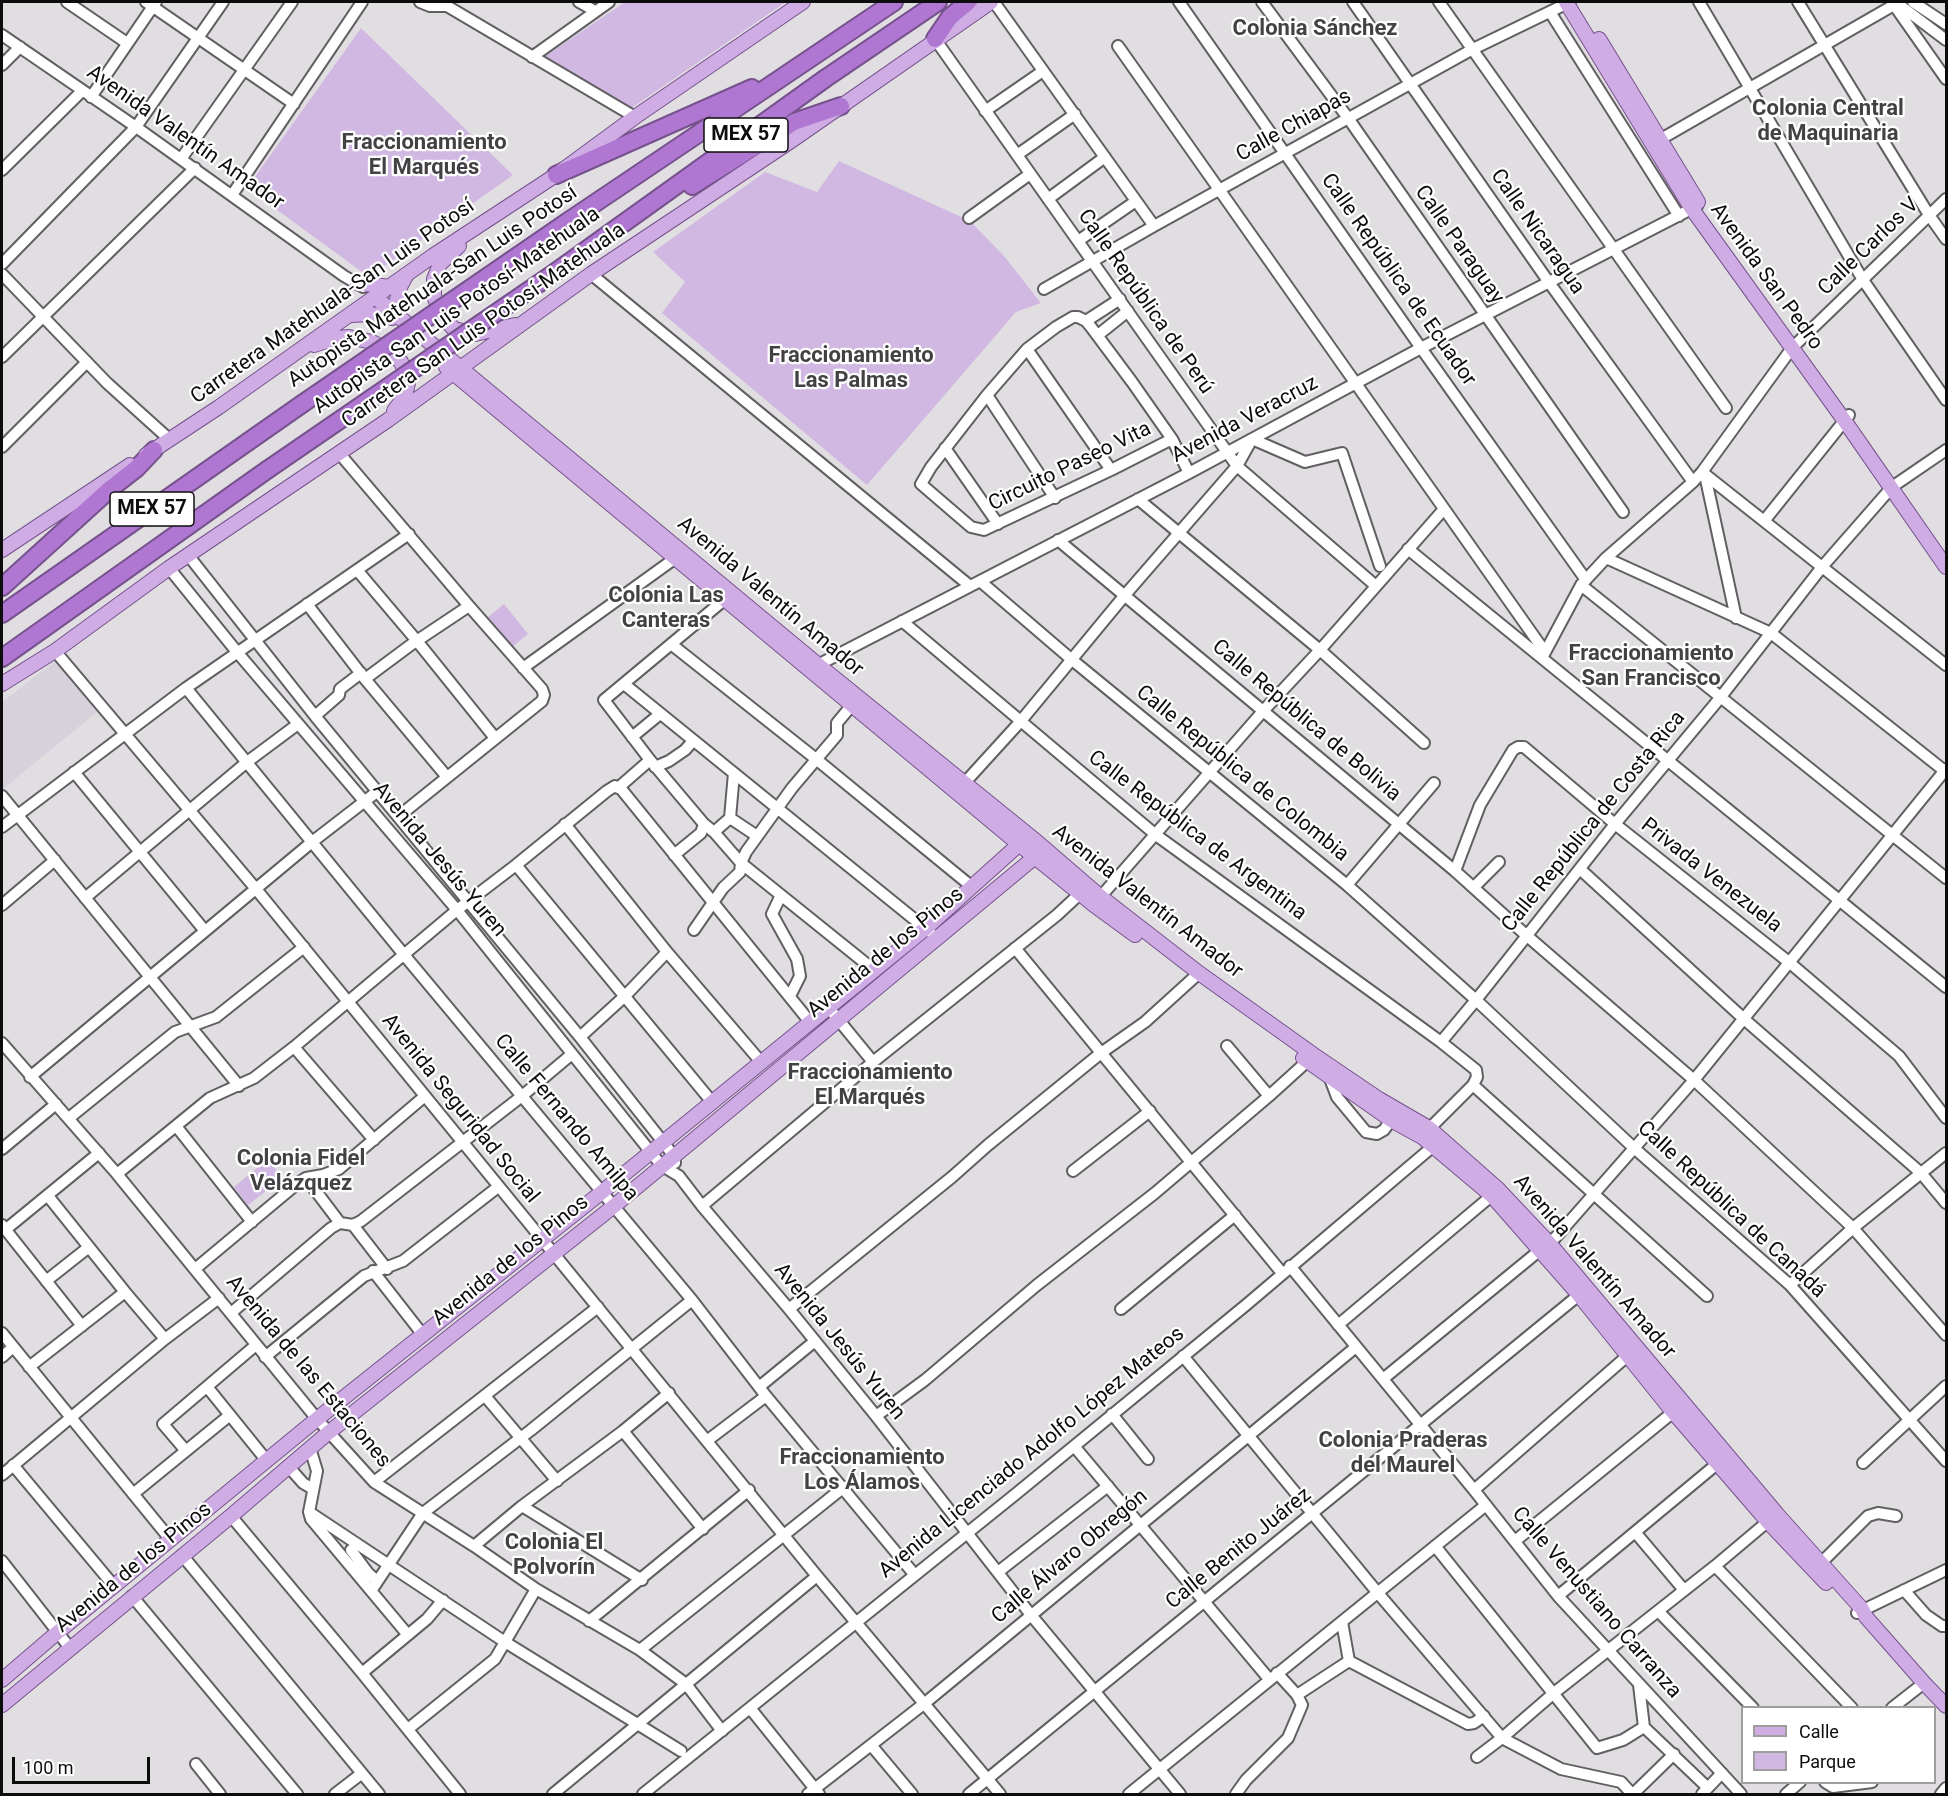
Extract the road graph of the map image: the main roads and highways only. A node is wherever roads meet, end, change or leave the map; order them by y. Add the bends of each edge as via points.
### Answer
1 (803, 2) edge
2 (894, 2) edge
3 (938, 2) edge
4 (968, 2) edge
5 (993, 2) edge
6 (1569, 2) edge
7 (934, 39) junction
8 (794, 69) junction
9 (841, 106) junction
10 (556, 175) junction
11 (622, 223) junction
12 (479, 225) junction
13 (406, 276) junction
14 (390, 287) junction
15 (372, 299) junction
16 (353, 313) junction
17 (394, 316) junction
18 (523, 323) junction
19 (297, 351) junction
20 (457, 371) junction
21 (388, 420) junction
22 (154, 450) junction
23 (1895, 485) junction
24 (2, 550) edge
25 (1947, 554) edge
26 (1947, 567) edge
27 (2, 588) edge
28 (110, 611) junction
29 (2, 614) edge
30 (101, 630) dead end
31 (2, 658) edge
32 (813, 667) junction
33 (2, 684) edge
34 (960, 787) junction
35 (1024, 840) junction
36 (1040, 853) junction
37 (1311, 1058) junction
38 (1426, 1132) junction
39 (1772, 1518) junction
40 (1862, 1613) junction
41 (2, 1679) edge
42 (2, 1705) edge
43 (1947, 1706) edge

1 - 10 main road, Carretera Matehuala-San Luis Potosí
2 - 8 highway, Autopista Matehuala-San Luis Potosí / MEX 57
3 - 11 highway, Autopista San Luis Potosí-Matehuala / MEX 57
4 - 7 highway via 950,17
5 - 7 main road, Carretera San Luis Potosí-Matehuala
6 - 23 main road, Avenida San Pedro via 1656,142 1690,210
7 - 9 main road, Carretera San Luis Potosí-Matehuala
8 - 10 highway
8 - 29 highway, Autopista Matehuala-San Luis Potosí / MEX 57, bridge
9 - 11 highway via 794,122 651,211
9 - 18 main road, Carretera San Luis Potosí-Matehuala
10 - 12 main road, Carretera Matehuala-San Luis Potosí
11 - 31 highway, Autopista San Luis Potosí-Matehuala / MEX 57, bridge
12 - 13 main road, Carretera Matehuala-San Luis Potosí
12 - 18 main road via 437,271 434,296 442,316 454,329 475,334
13 - 14 main road, Carretera Matehuala-San Luis Potosí
13 - 17 main road
14 - 15 main road, Carretera Matehuala-San Luis Potosí
14 - 16 main road via 357,287 359,301
15 - 16 main road, Carretera Matehuala-San Luis Potosí
15 - 17 main road, Avenida Valentín Amador
16 - 17 main road
16 - 19 main road, Carretera Matehuala-San Luis Potosí
17 - 20 main road, Avenida Valentín Amador
18 - 20 main road, Carretera San Luis Potosí-Matehuala
19 - 21 main road via 349,337 372,342 392,353 401,362 408,383 405,396
19 - 22 main road, Carretera Matehuala-San Luis Potosí
20 - 21 main road, Carretera San Luis Potosí-Matehuala
20 - 32 main road, Avenida Valentín Amador
21 - 28 main road, Carretera San Luis Potosí-Matehuala
22 - 24 main road, Carretera Matehuala-San Luis Potosí
22 - 27 highway
23 - 25 main road, Avenida San Pedro
23 - 26 main road, Avenida San Pedro
28 - 30 main road
28 - 33 main road, Carretera San Luis Potosí-Matehuala
32 - 34 main road, Avenida Valentín Amador
32 - 34 main road, Avenida Valentín Amador via 852,705
34 - 35 main road, Avenida Valentín Amador
35 - 36 main road, Avenida Valentín Amador
35 - 41 main road, Avenida de los Pinos via 926,928 317,1419
36 - 37 main road, Avenida Valentín Amador via 1097,901
36 - 42 main road, Avenida de los Pinos via 614,1206 328,1432
37 - 38 main road, Avenida Valentín Amador
37 - 38 main road, Avenida Valentín Amador via 1391,1120
38 - 39 main road, Avenida Valentín Amador via 1495,1192 1545,1247
39 - 40 main road, Avenida Valentín Amador
39 - 40 main road, Avenida Valentín Amador via 1821,1563
40 - 43 main road, Avenida Valentín Amador

